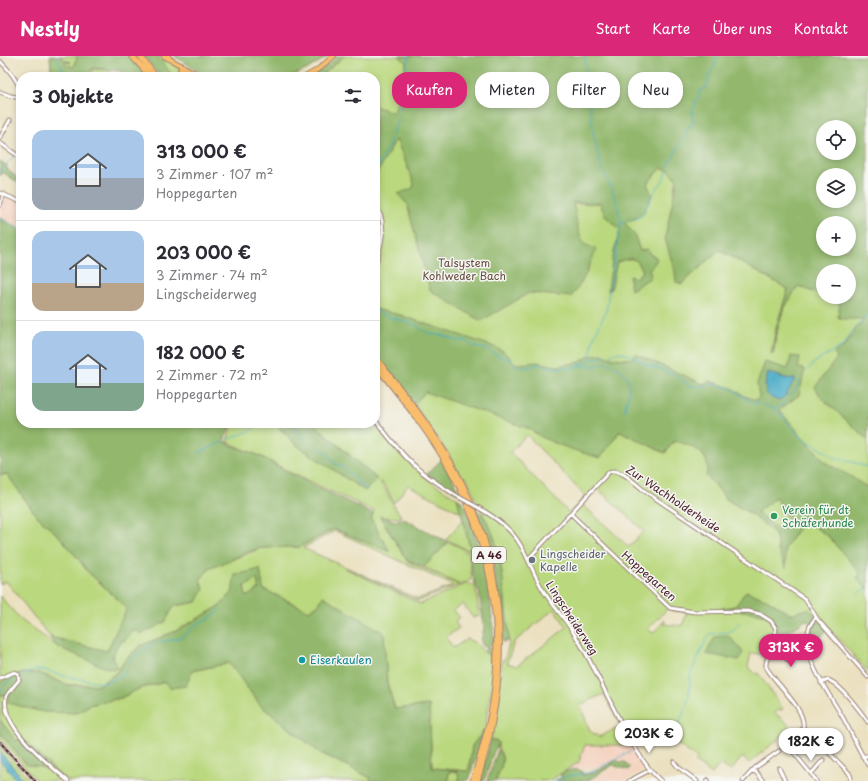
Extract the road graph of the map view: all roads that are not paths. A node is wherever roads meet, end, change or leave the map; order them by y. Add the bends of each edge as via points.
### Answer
1 (3, 56) edge
2 (132, 56) edge
3 (136, 56) edge
4 (140, 56) edge
5 (334, 56) edge
6 (167, 57) edge
7 (0, 60) edge
8 (182, 66) junction
9 (147, 72) edge
10 (148, 72) edge
11 (152, 72) edge
12 (181, 72) edge
13 (192, 72) edge
14 (314, 72) edge
15 (16, 81) edge
16 (0, 92) edge
17 (16, 97) edge
18 (10, 120) dead end
19 (0, 138) edge
20 (0, 142) edge
21 (16, 154) edge
22 (0, 193) edge
23 (4, 194) junction
24 (16, 200) edge
25 (0, 205) edge
26 (380, 213) edge
27 (380, 240) edge
28 (380, 366) edge
29 (380, 426) edge
30 (571, 514) junction
31 (527, 558) junction
32 (816, 617) junction
33 (771, 649) junction
34 (790, 650) dead end
35 (868, 676) edge
36 (0, 678) edge
37 (821, 683) junction
38 (868, 722) edge
39 (828, 731) dead end
40 (779, 751) dead end
41 (862, 756) junction
42 (868, 756) edge
43 (823, 760) dead end
44 (674, 762) dead end
45 (868, 764) edge
46 (779, 768) dead end
47 (650, 770) junction
48 (752, 771) junction
49 (811, 774) junction
50 (476, 780) edge
51 (68, 781) edge
52 (629, 781) edge
53 (661, 781) edge
54 (697, 781) edge
55 (743, 781) edge
56 (763, 781) edge
57 (785, 781) edge
58 (817, 781) edge
59 (850, 781) edge

1 - 7 street
2 - 9 highway
3 - 10 highway
4 - 11 highway
5 - 14 main road
6 - 8 main road
7 - 15 street
8 - 12 highway
8 - 13 main road
16 - 17 street
18 - 19 street
20 - 21 street
22 - 23 street
23 - 24 street
23 - 25 street
26 - 27 street via 383,224
28 - 50 highway, A 46 via 450,468 471,512 486,558 496,621 496,669 489,722
29 - 31 street, Lingscheiderweg, bridge via 414,465 435,482 501,522 512,532
30 - 31 street, Zur Wachholderheide
30 - 32 street, Zur Wachholderheide via 610,472 615,471 627,476 646,492 805,599
30 - 33 street, Hoppegarten via 670,608 695,612 748,611 767,617 776,629
31 - 47 street, Lingscheiderweg via 544,592 580,643
32 - 35 street
32 - 37 street via 809,626 807,639
33 - 34 street via 789,661 793,656
33 - 49 street, Hoppegarten via 766,663 767,669 797,707 802,720 802,728 790,748
36 - 51 street via 15,672 18,674 19,680 6,699 5,711 9,722 23,740
37 - 38 street via 828,680 834,682
37 - 41 street
39 - 59 street via 815,739 849,773
40 - 48 street
41 - 42 street
41 - 45 street
43 - 49 street
44 - 54 street
46 - 57 street
47 - 52 street
47 - 53 street, Lingscheiderweg
48 - 55 street
48 - 56 street
49 - 58 street, Hoppegarten

